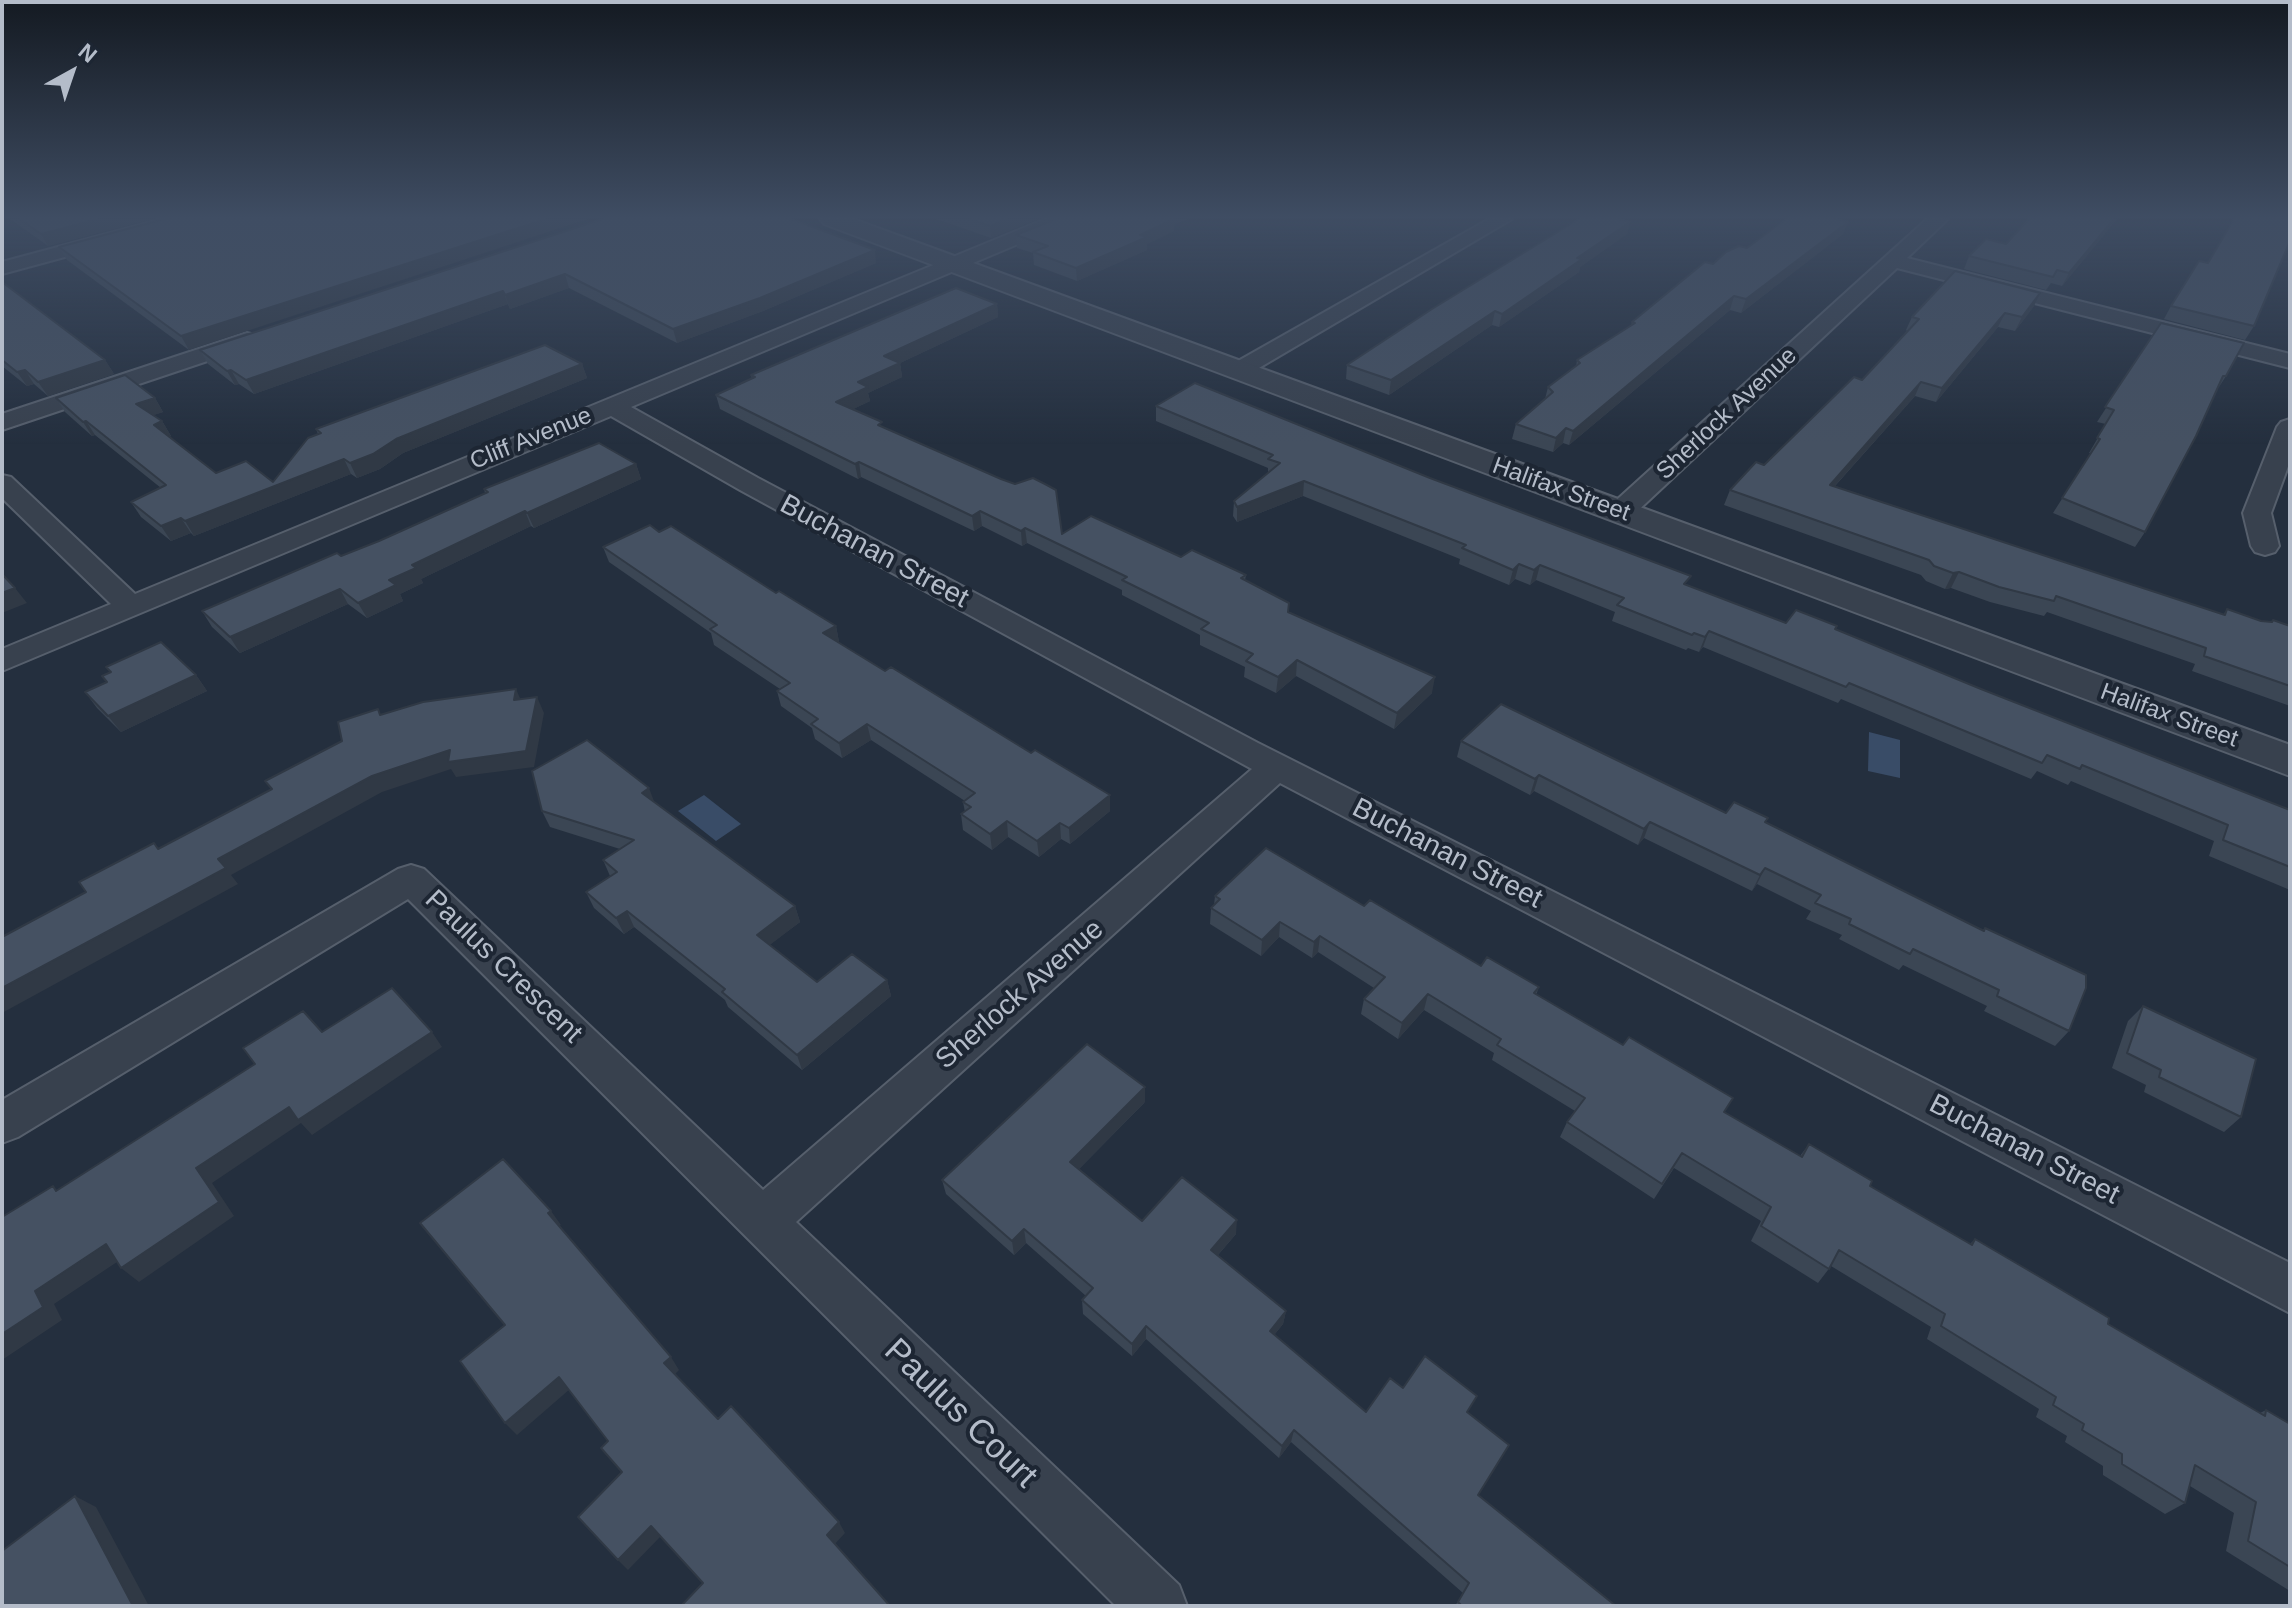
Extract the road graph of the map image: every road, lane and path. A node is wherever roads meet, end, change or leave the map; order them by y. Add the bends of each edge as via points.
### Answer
1 (878, 294) edge
2 (1035, 294) edge
3 (1371, 294) edge
4 (1857, 294) edge
5 (2024, 294) edge
6 (267, 333) edge
7 (2290, 361) edge
8 (1239, 370) junction
9 (611, 406) junction
10 (2, 422) edge
11 (2290, 427) edge
12 (2, 483) edge
13 (1620, 512) junction
14 (2265, 546) dead end
15 (131, 607) junction
16 (2, 661) edge
17 (2290, 761) edge
18 (1276, 767) junction
19 (2, 1123) edge
20 (762, 1221) junction
21 (2290, 1289) edge
22 (1158, 1606) edge

1 - 9 street, Cliff Avenue
2 - 8 street, Halifax Street
3 - 8 street
4 - 13 street, Sherlock Avenue
5 - 7 street
6 - 10 street
8 - 13 street, Halifax Street
9 - 15 street, Cliff Avenue
9 - 18 street, Buchanan Street
11 - 14 street via 2257,513
12 - 15 street
13 - 17 street, Halifax Street
15 - 16 street, Cliff Avenue
18 - 20 street, Sherlock Avenue
18 - 21 street, Buchanan Street
19 - 20 street, Paulus Crescent via 411,879
20 - 22 street, Paulus Court

